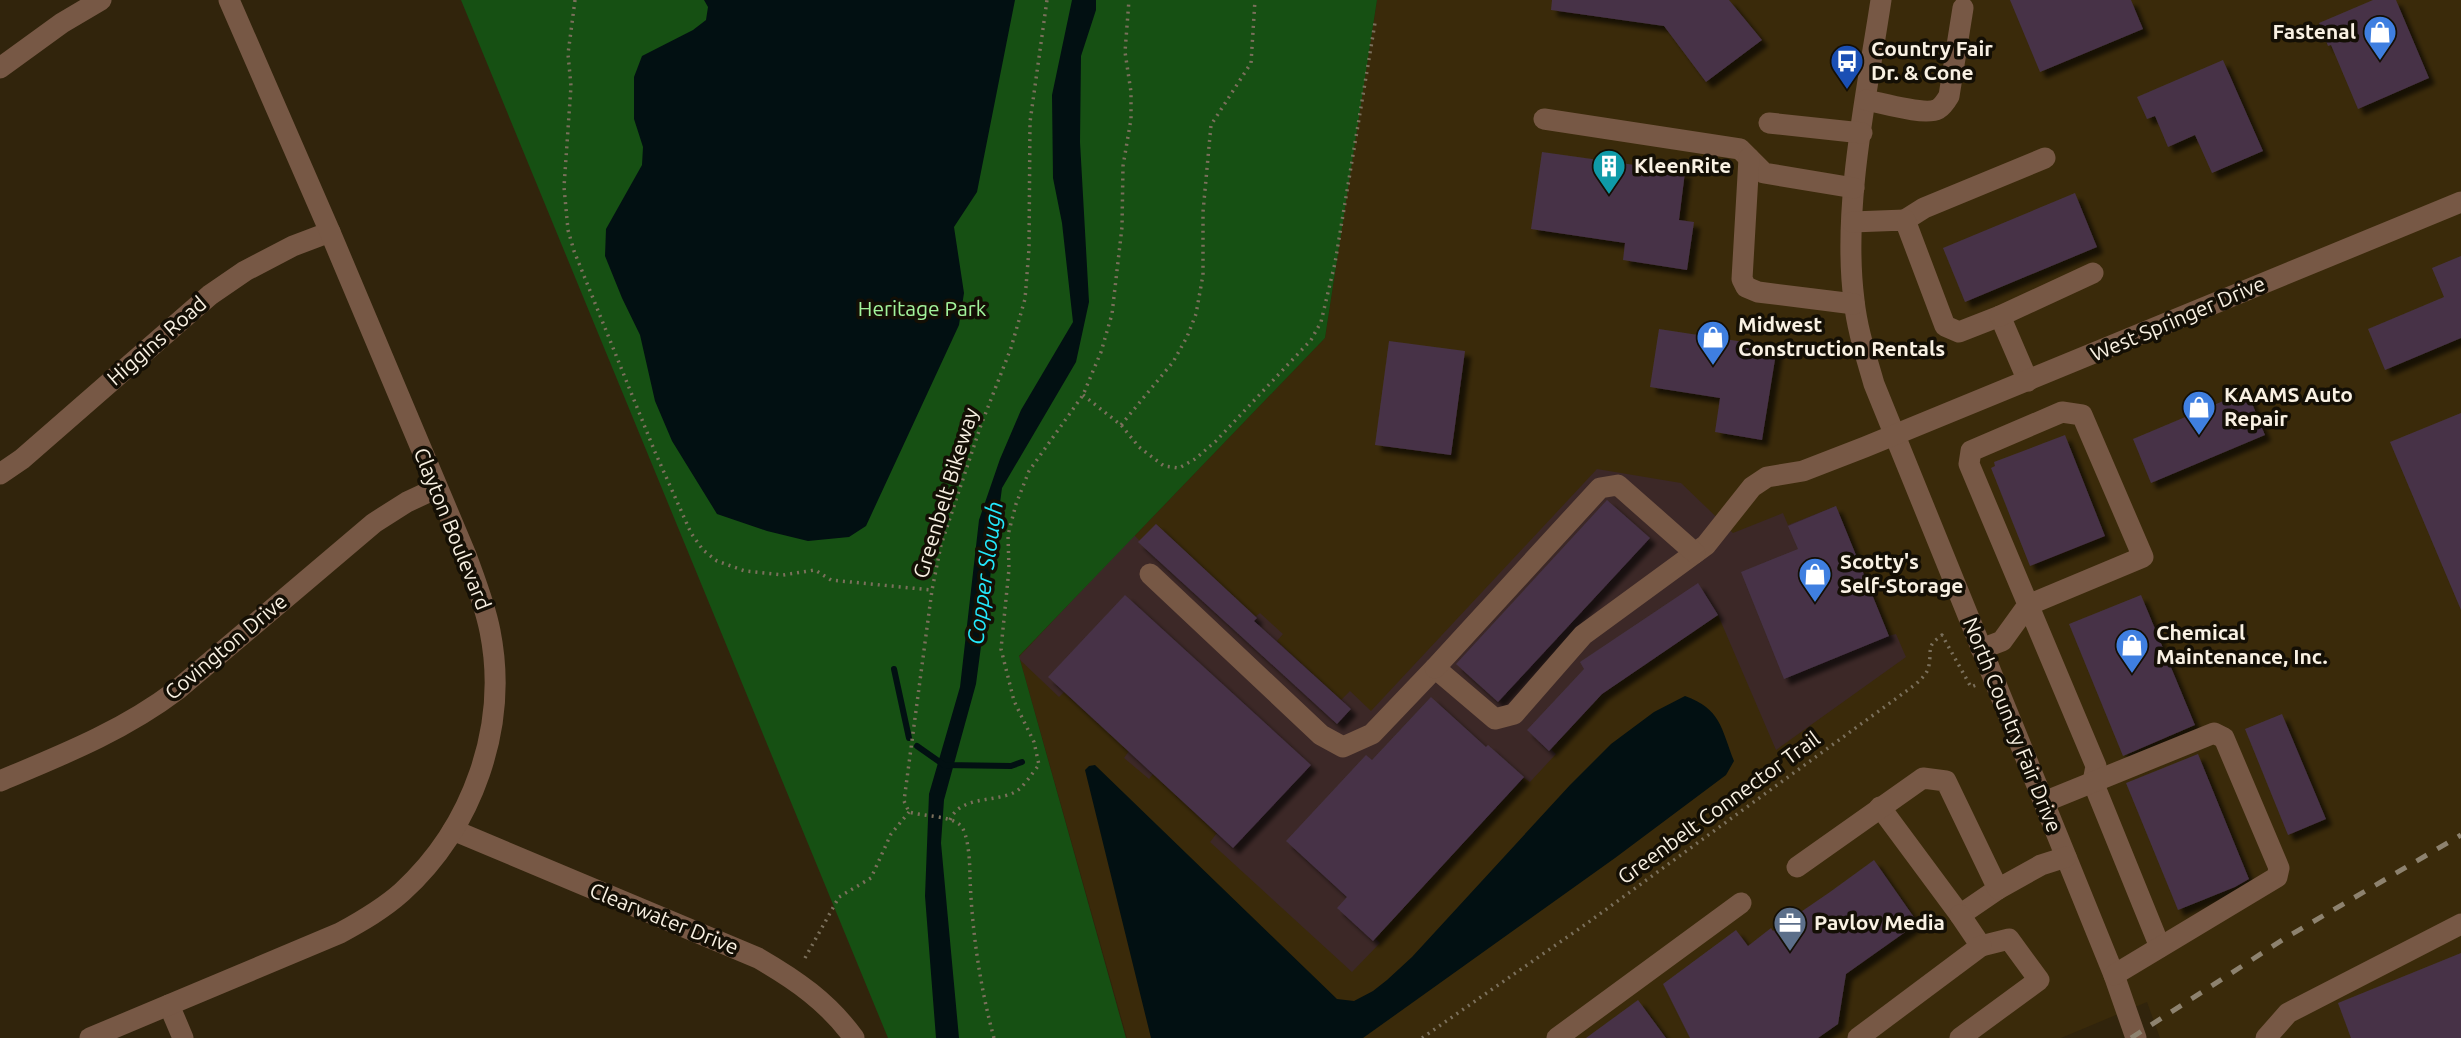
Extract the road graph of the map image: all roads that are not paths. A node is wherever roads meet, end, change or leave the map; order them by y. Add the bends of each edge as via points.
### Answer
1 (101, 0) edge
2 (229, 0) edge
3 (1881, 0) edge
4 (1963, 8) dead end
5 (0, 68) edge
6 (1866, 100) junction
7 (1544, 119) dead end
8 (1769, 123) dead end
9 (1862, 132) junction
10 (1749, 158) junction
11 (2045, 158) dead end
12 (1854, 188) junction
13 (2461, 202) edge
14 (1905, 220) junction
15 (1852, 222) junction
16 (330, 232) junction
17 (2094, 273) dead end
18 (1854, 304) junction
19 (2000, 316) junction
20 (2028, 381) junction
21 (1894, 435) junction
22 (0, 474) edge
23 (437, 488) junction
24 (1695, 553) junction
25 (1150, 574) dead end
26 (2028, 605) junction
27 (1982, 649) junction
28 (1435, 668) junction
29 (0, 781) edge
30 (2093, 782) junction
31 (2044, 802) junction
32 (1880, 807) junction
33 (453, 830) junction
34 (2066, 857) junction
35 (1797, 867) dead end
36 (1998, 889) junction
37 (1741, 903) dead end
38 (1960, 915) junction
39 (2461, 924) edge
40 (1981, 946) junction
41 (2160, 947) junction
42 (2114, 975) junction
43 (169, 1005) junction
44 (90, 1038) edge
45 (184, 1038) edge
46 (854, 1038) edge
47 (1557, 1038) edge
48 (1858, 1038) edge
49 (1960, 1038) edge
50 (2136, 1038) edge
51 (2266, 1038) edge

1 - 5 street
2 - 16 street, Clayton Boulevard
3 - 6 street, North Country Fair Drive
4 - 6 street via 1949,96 1942,106 1935,111 1919,110
6 - 9 street, North Country Fair Drive
7 - 10 street via 1740,149
8 - 9 street
9 - 12 street, North Country Fair Drive
10 - 12 street via 1764,173
10 - 18 street via 1742,279 1746,287
11 - 14 street
12 - 15 street, North Country Fair Drive
13 - 20 street, West Springer Drive
14 - 15 street
14 - 19 street via 1945,326 1959,332
15 - 18 street, North Country Fair Drive
16 - 22 street, Higgins Road via 245,271 210,295
16 - 23 street, Clayton Boulevard
17 - 19 street
18 - 21 street, North Country Fair Drive via 1874,384
19 - 20 street
20 - 21 street, West Springer Drive
21 - 24 street, West Springer Drive via 1803,471 1767,477 1752,487
21 - 27 street, North Country Fair Drive
23 - 29 street, Covington Drive via 374,523 151,710
23 - 33 street, Clayton Boulevard via 484,607 495,670 488,747 469,803
24 - 28 street, West Springer Drive via 1583,635 1514,714 1495,719
24 - 28 street via 1618,485 1601,488
25 - 28 street via 1321,735 1343,747 1372,734
26 - 26 street via 1969,464 1970,451 2062,412 2082,415 2143,557
26 - 27 street via 2002,641
26 - 30 street via 2096,766
27 - 31 street, North Country Fair Drive
30 - 31 street
30 - 41 street
30 - 41 street via 2214,733 2224,738 2279,868 2277,877
31 - 34 street, North Country Fair Drive
32 - 35 street
32 - 36 street via 1923,778 1946,781
32 - 38 street
33 - 43 street, Clayton Boulevard via 430,863 372,915
33 - 46 street, Clearwater Drive via 758,958 822,1000
34 - 36 street
34 - 42 street, North Country Fair Drive
36 - 38 street
37 - 47 street
38 - 40 street
39 - 51 street via 2288,1013
40 - 48 street
40 - 49 street via 2009,939 2039,980
41 - 42 street
42 - 50 street, North Country Fair Drive
43 - 44 street, Clayton Boulevard
43 - 45 street

